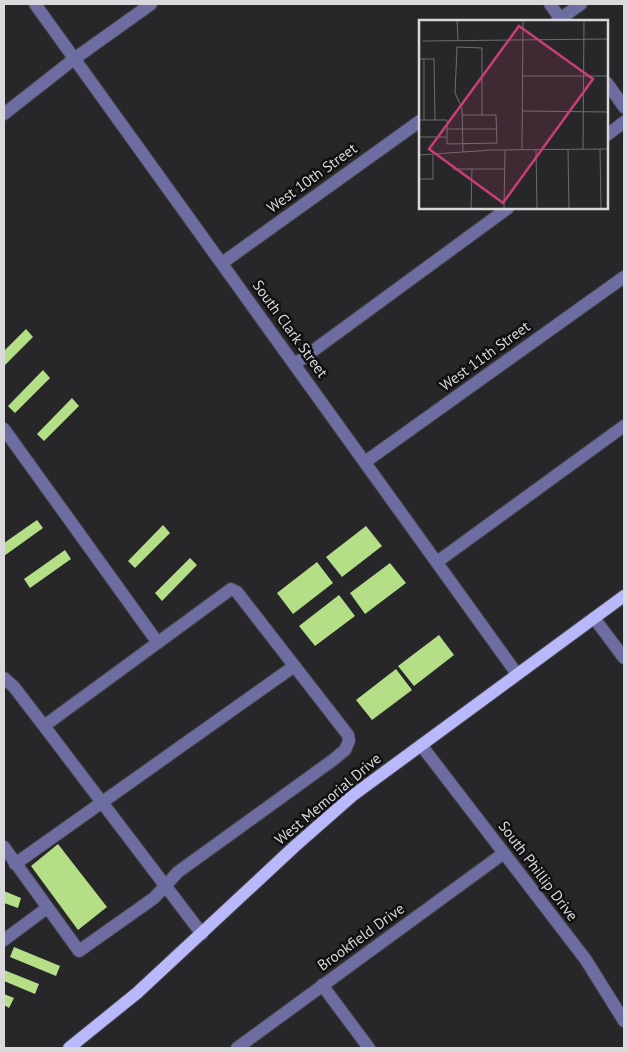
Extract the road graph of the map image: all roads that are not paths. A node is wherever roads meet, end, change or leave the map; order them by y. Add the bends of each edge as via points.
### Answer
1 (35, 4) edge
2 (150, 4) edge
3 (550, 4) edge
4 (581, 4) edge
5 (560, 20) edge
6 (74, 59) junction
7 (608, 84) edge
8 (624, 107) edge
9 (4, 114) edge
10 (419, 121) edge
11 (624, 122) edge
12 (608, 134) edge
13 (507, 209) edge
14 (222, 263) junction
15 (624, 277) edge
16 (295, 364) junction
17 (624, 426) edge
18 (4, 428) edge
19 (365, 462) junction
20 (437, 562) junction
21 (624, 596) edge
22 (594, 618) junction
23 (158, 643) junction
24 (624, 658) edge
25 (293, 667) junction
26 (517, 674) junction
27 (4, 678) edge
28 (44, 726) junction
29 (421, 744) junction
30 (102, 803) junction
31 (4, 847) edge
32 (504, 853) junction
33 (15, 864) junction
34 (165, 886) junction
35 (47, 908) junction
36 (202, 934) junction
37 (4, 940) edge
38 (322, 986) junction
39 (624, 1022) edge
40 (69, 1048) edge
41 (237, 1048) edge
42 (369, 1048) edge

1 - 6 street, South Clark Street
2 - 6 street
3 - 5 street
4 - 5 street
6 - 9 street
6 - 14 street, South Clark Street
7 - 8 street
10 - 14 street, West 10th Street
11 - 12 street
13 - 16 street
14 - 16 street, South Clark Street
15 - 19 street, West 11th Street
16 - 19 street, South Clark Street
17 - 20 street
18 - 23 street
19 - 20 street, South Clark Street
20 - 26 street, South Clark Street
21 - 22 main road, West Memorial Drive
22 - 24 street
22 - 26 main road, West Memorial Drive
23 - 25 street via 230,589 238,592
23 - 28 street
25 - 30 street
25 - 34 street via 348,736 345,750 178,872
26 - 29 main road, West Memorial Drive
27 - 28 street
28 - 30 street
29 - 32 street, South Phillip Drive
29 - 36 main road, West Memorial Drive via 352,796
30 - 33 street
30 - 34 street
31 - 33 street
32 - 38 street, Brookfield Drive
32 - 39 street, South Phillip Drive via 586,960
33 - 35 street
34 - 35 street via 154,898 79,951
34 - 36 street
35 - 37 street
36 - 40 main road, West Memorial Drive
38 - 41 street, Brookfield Drive
38 - 42 street

